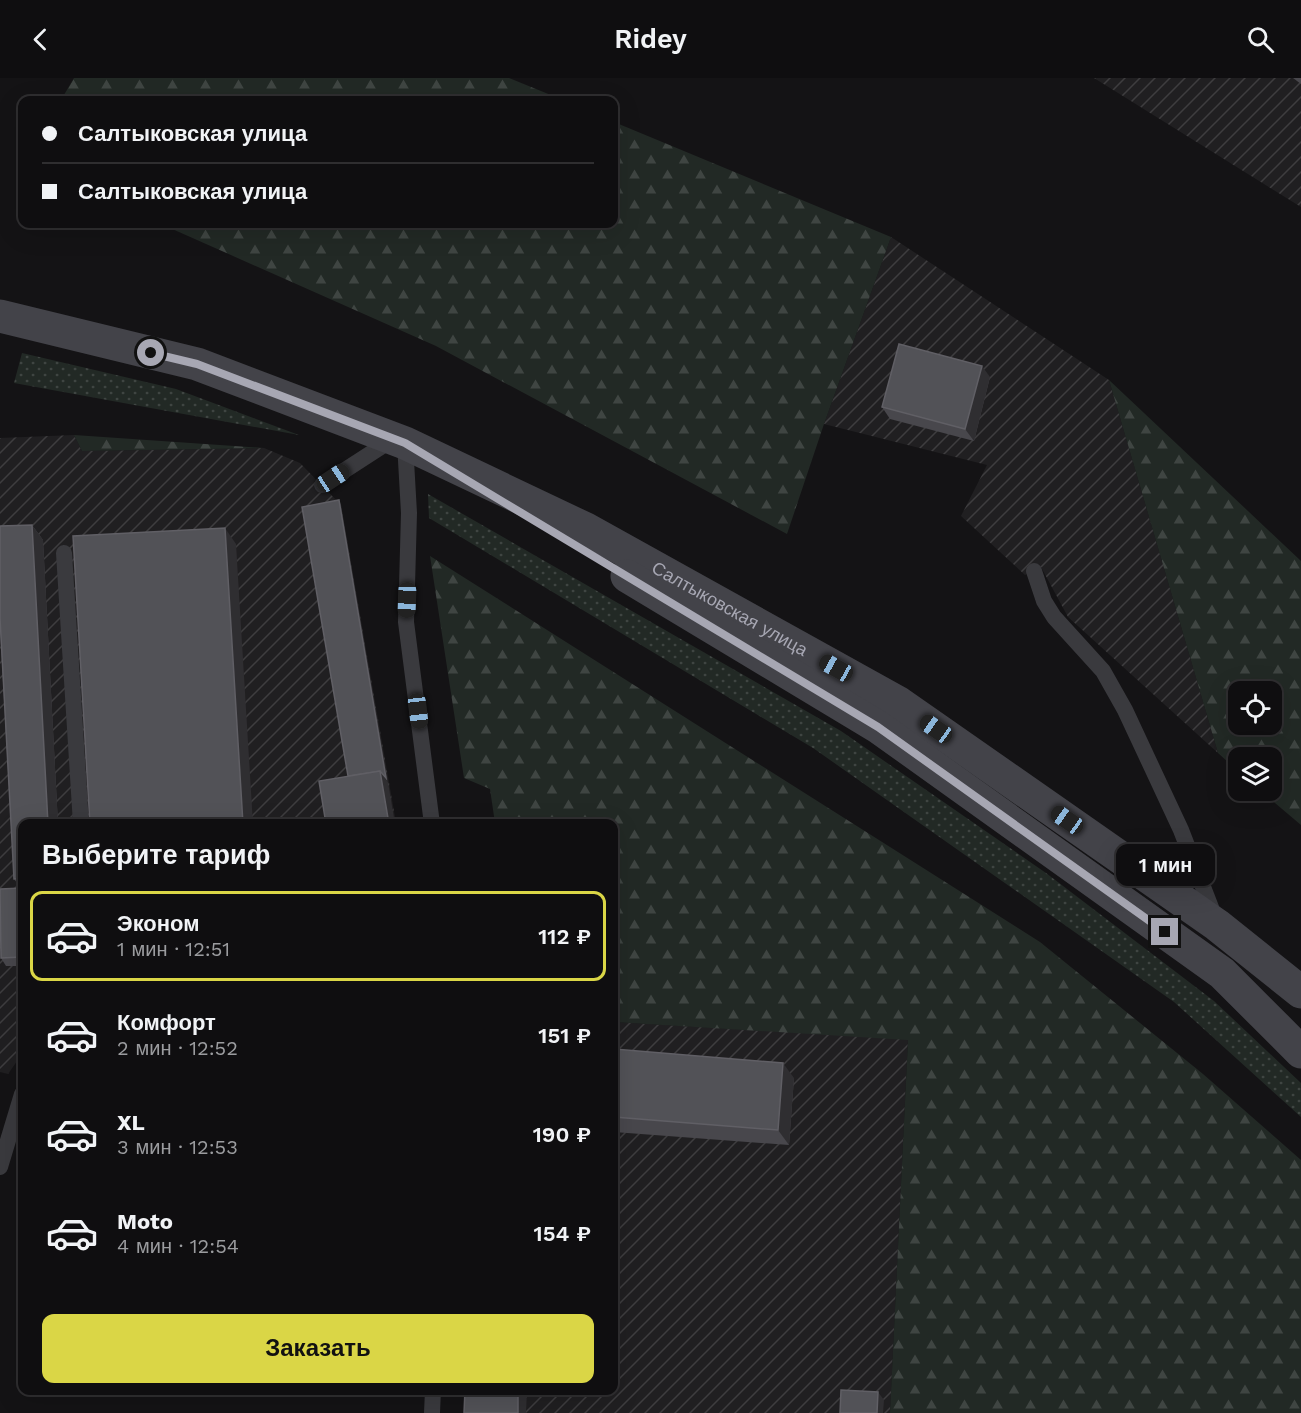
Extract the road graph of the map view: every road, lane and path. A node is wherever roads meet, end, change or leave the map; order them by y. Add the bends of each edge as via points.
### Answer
1 (0, 316) edge
2 (399, 441) junction
3 (322, 485) dead end
4 (64, 553) dead end
5 (1034, 571) dead end
6 (81, 819) edge
7 (431, 819) edge
8 (1217, 925) junction
9 (1301, 992) edge
10 (1301, 1052) edge
11 (18, 1107) edge
12 (0, 1167) edge
13 (433, 1395) edge
14 (432, 1413) edge

1 - 2 main road, Салтыковская улица via 197,364
2 - 3 lane
2 - 7 lane via 409,513 406,622
2 - 8 main road, Салтыковская улица via 586,529 899,703
2 - 10 main road, Салтыковская улица via 878,727 1222,973
4 - 6 lane
5 - 8 lane via 1054,617 1103,671 1125,710 1181,830
8 - 9 main road, Салтыковская улица
11 - 12 lane
13 - 14 lane

